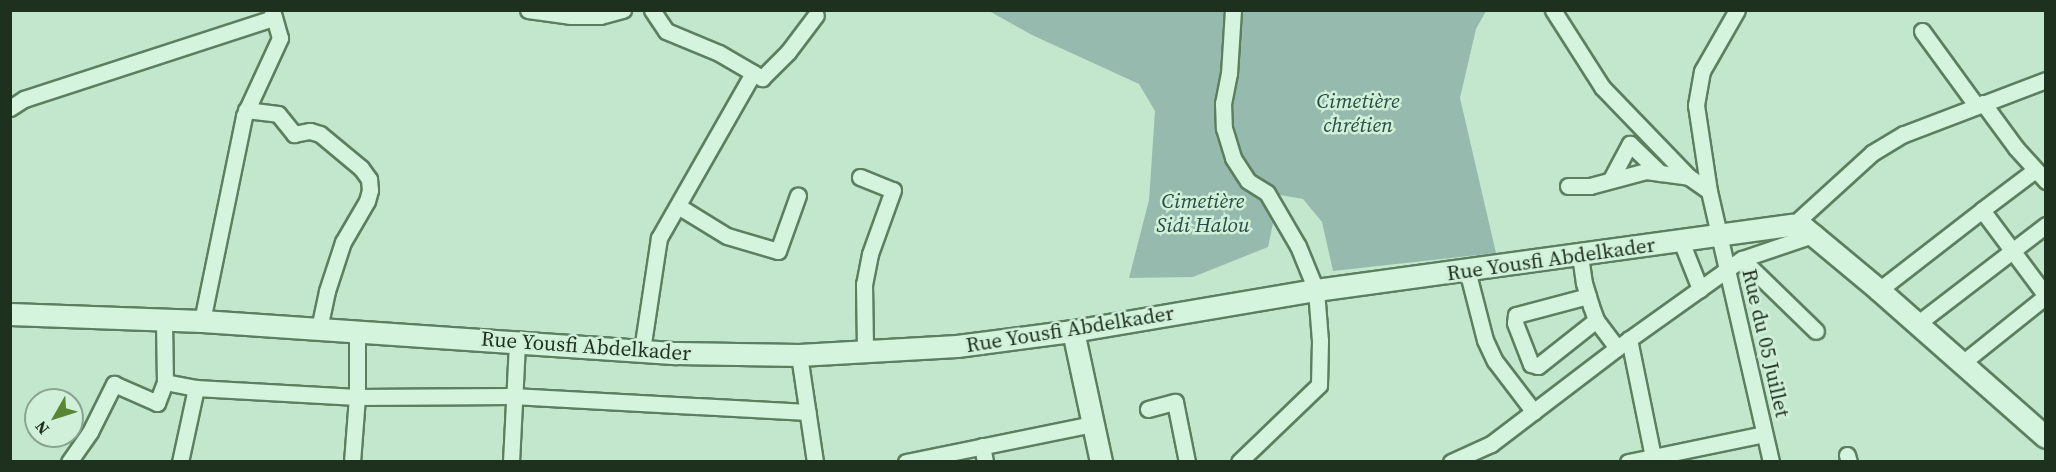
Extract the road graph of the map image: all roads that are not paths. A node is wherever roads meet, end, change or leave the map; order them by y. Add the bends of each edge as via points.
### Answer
1 (528, 10) edge
2 (623, 10) edge
3 (651, 10) edge
4 (1233, 10) edge
5 (1553, 10) edge
6 (1737, 10) edge
7 (273, 14) edge
8 (816, 15) dead end
9 (1922, 31) dead end
10 (753, 73) junction
11 (2046, 80) edge
12 (1980, 104) junction
13 (10, 108) edge
14 (246, 110) junction
15 (1660, 173) junction
16 (2040, 176) edge
17 (860, 177) dead end
18 (1689, 177) junction
19 (1611, 179) junction
20 (1568, 186) dead end
21 (1709, 191) junction
22 (798, 195) dead end
23 (678, 206) junction
24 (1982, 210) junction
25 (1793, 225) junction
26 (2046, 225) edge
27 (1719, 233) junction
28 (1813, 235) junction
29 (1681, 241) junction
30 (2012, 250) junction
31 (1580, 255) junction
32 (1742, 259) junction
33 (1728, 269) junction
34 (1467, 270) junction
35 (2043, 288) edge
36 (1700, 289) junction
37 (1316, 290) junction
38 (1879, 290) junction
39 (1588, 296) junction
40 (14, 316) edge
41 (164, 320) junction
42 (1596, 320) junction
43 (202, 321) junction
44 (1917, 324) junction
45 (319, 329) junction
46 (357, 331) junction
47 (1073, 331) junction
48 (1816, 331) dead end
49 (517, 342) junction
50 (1623, 344) junction
51 (642, 350) junction
52 (865, 350) junction
53 (799, 355) junction
54 (1961, 364) junction
55 (165, 382) junction
56 (196, 388) junction
57 (513, 396) junction
58 (357, 397) junction
59 (1148, 408) dead end
60 (808, 412) junction
61 (1534, 412) junction
62 (1093, 424) junction
63 (1764, 434) junction
64 (2046, 437) edge
65 (982, 446) junction
66 (1476, 457) edge
67 (1653, 457) junction
68 (69, 462) edge
69 (180, 462) edge
70 (352, 462) edge
71 (510, 462) edge
72 (815, 462) edge
73 (906, 462) edge
74 (985, 462) edge
75 (1101, 462) edge
76 (1187, 462) edge
77 (1239, 462) edge
78 (1451, 462) edge
79 (1628, 462) edge
80 (1771, 462) edge

1 - 2 street via 570,16 600,16
3 - 10 street via 666,31 719,53
4 - 37 street via 1224,128 1233,158 1248,181 1267,193 1298,246
5 - 18 street via 1602,87
6 - 21 street, Rue du 05 Juillet via 1698,85 1696,105
7 - 13 street via 24,99
7 - 14 street via 280,38
8 - 10 street via 762,78
9 - 12 street
10 - 23 street
11 - 12 street
12 - 16 street
12 - 25 street via 1904,134 1872,153
14 - 43 street
14 - 45 street via 278,114 294,134 320,134 369,179 367,201 343,242
15 - 18 street
15 - 19 street via 1646,171
15 - 19 street via 1630,144
16 - 24 street
17 - 52 street via 893,190 870,254 864,284
18 - 21 street
19 - 20 street via 1581,187
21 - 27 street, Rue du 05 Juillet
22 - 23 street via 778,251 727,236
23 - 51 street via 659,238
24 - 30 street
24 - 38 street
25 - 27 main road, Rue Yousfi Abdelkader
25 - 28 main road
26 - 30 street
27 - 29 main road, Rue Yousfi Abdelkader
27 - 33 street, Rue du 05 Juillet
28 - 32 street
28 - 38 main road
29 - 31 main road, Rue Yousfi Abdelkader
29 - 36 street
30 - 35 street
30 - 44 street
31 - 34 main road, Rue Yousfi Abdelkader
31 - 39 street
32 - 33 street
32 - 48 street
33 - 36 street
33 - 63 street, Rue du 05 Juillet
34 - 37 main road, Rue Yousfi Abdelkader
34 - 61 street via 1494,361
35 - 54 street
36 - 50 street
37 - 47 main road, Rue Yousfi Abdelkader
37 - 77 street via 1319,385
38 - 44 main road
39 - 42 street
39 - 42 street via 1516,315 1515,323 1531,364 1538,366
40 - 41 main road, Rue Yousfi Abdelkader
41 - 43 main road, Rue Yousfi Abdelkader
41 - 55 street
42 - 50 street
43 - 45 main road, Rue Yousfi Abdelkader
44 - 54 main road
45 - 46 main road, Rue Yousfi Abdelkader
46 - 49 main road, Rue Yousfi Abdelkader
46 - 58 street
47 - 52 main road, Rue Yousfi Abdelkader via 957,346
47 - 62 main road
49 - 51 main road, Rue Yousfi Abdelkader
49 - 57 street
50 - 61 street
50 - 67 street
51 - 53 main road, Rue Yousfi Abdelkader
52 - 53 main road, Rue Yousfi Abdelkader
53 - 60 street
54 - 64 main road
55 - 56 street
55 - 68 street via 157,403 114,384 90,432
56 - 58 street
56 - 69 street
57 - 58 street
57 - 60 street
57 - 71 street
58 - 70 street
59 - 76 street via 1175,402
60 - 72 street
61 - 66 street
62 - 65 street
62 - 75 main road
63 - 67 street
63 - 80 street, Rue du 05 Juillet
65 - 73 street
65 - 74 street
66 - 78 street
67 - 79 street

